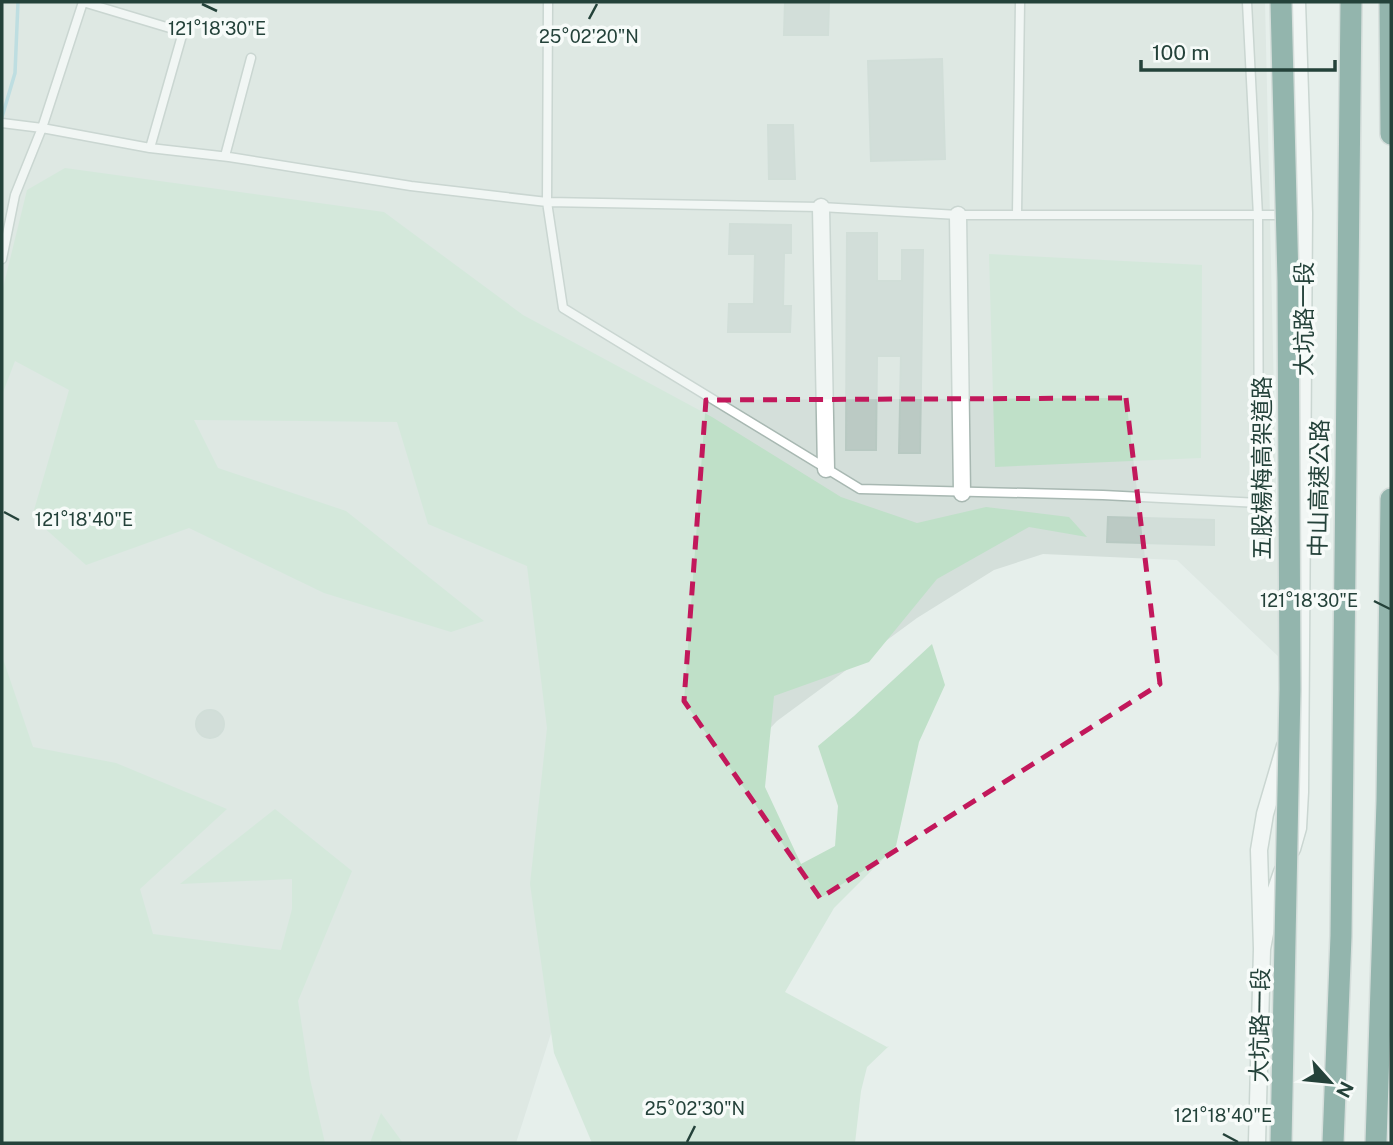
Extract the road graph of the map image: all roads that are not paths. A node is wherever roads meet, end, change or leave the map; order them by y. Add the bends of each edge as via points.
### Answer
1 (83, 2) edge
2 (548, 2) edge
3 (1020, 2) edge
4 (1247, 2) edge
5 (1281, 2) edge
6 (1297, 2) edge
7 (1351, 2) edge
8 (1390, 2) edge
9 (251, 58) dead end
10 (2, 123) edge
11 (42, 128) junction
12 (1391, 134) edge
13 (150, 148) junction
14 (225, 156) junction
15 (547, 202) junction
16 (821, 207) junction
17 (1304, 213) junction
18 (1017, 214) junction
19 (958, 215) junction
20 (1258, 216) junction
21 (2, 259) edge
22 (827, 469) junction
23 (962, 493) junction
24 (1391, 499) edge
25 (1301, 679) junction
26 (1262, 949) junction
27 (1257, 1143) edge
28 (1280, 1143) edge
29 (1333, 1143) edge
30 (1376, 1143) edge

1 - 11 lane
1 - 13 lane via 183,32
2 - 15 lane
3 - 18 lane
4 - 20 lane
5 - 28 highway, 五股楊梅高架道路, bridge via 1290,689
6 - 17 street, 大坑路一段
7 - 29 highway, 中山高速公路 via 1340,936
8 - 12 highway
9 - 14 lane
10 - 11 lane
11 - 13 lane
11 - 21 lane via 15,195
13 - 14 lane
14 - 15 lane
15 - 16 lane
15 - 22 lane via 563,308
16 - 19 lane
16 - 22 street
17 - 20 lane
17 - 25 street, 大坑路一段
18 - 19 lane
18 - 20 lane
19 - 23 street
20 - 23 lane via 1259,503
22 - 23 lane via 860,489
24 - 30 highway
25 - 26 street, 大坑路一段 via 1259,850
25 - 26 street, 大坑路一段 via 1298,828 1270,906
26 - 27 street, 大坑路一段

